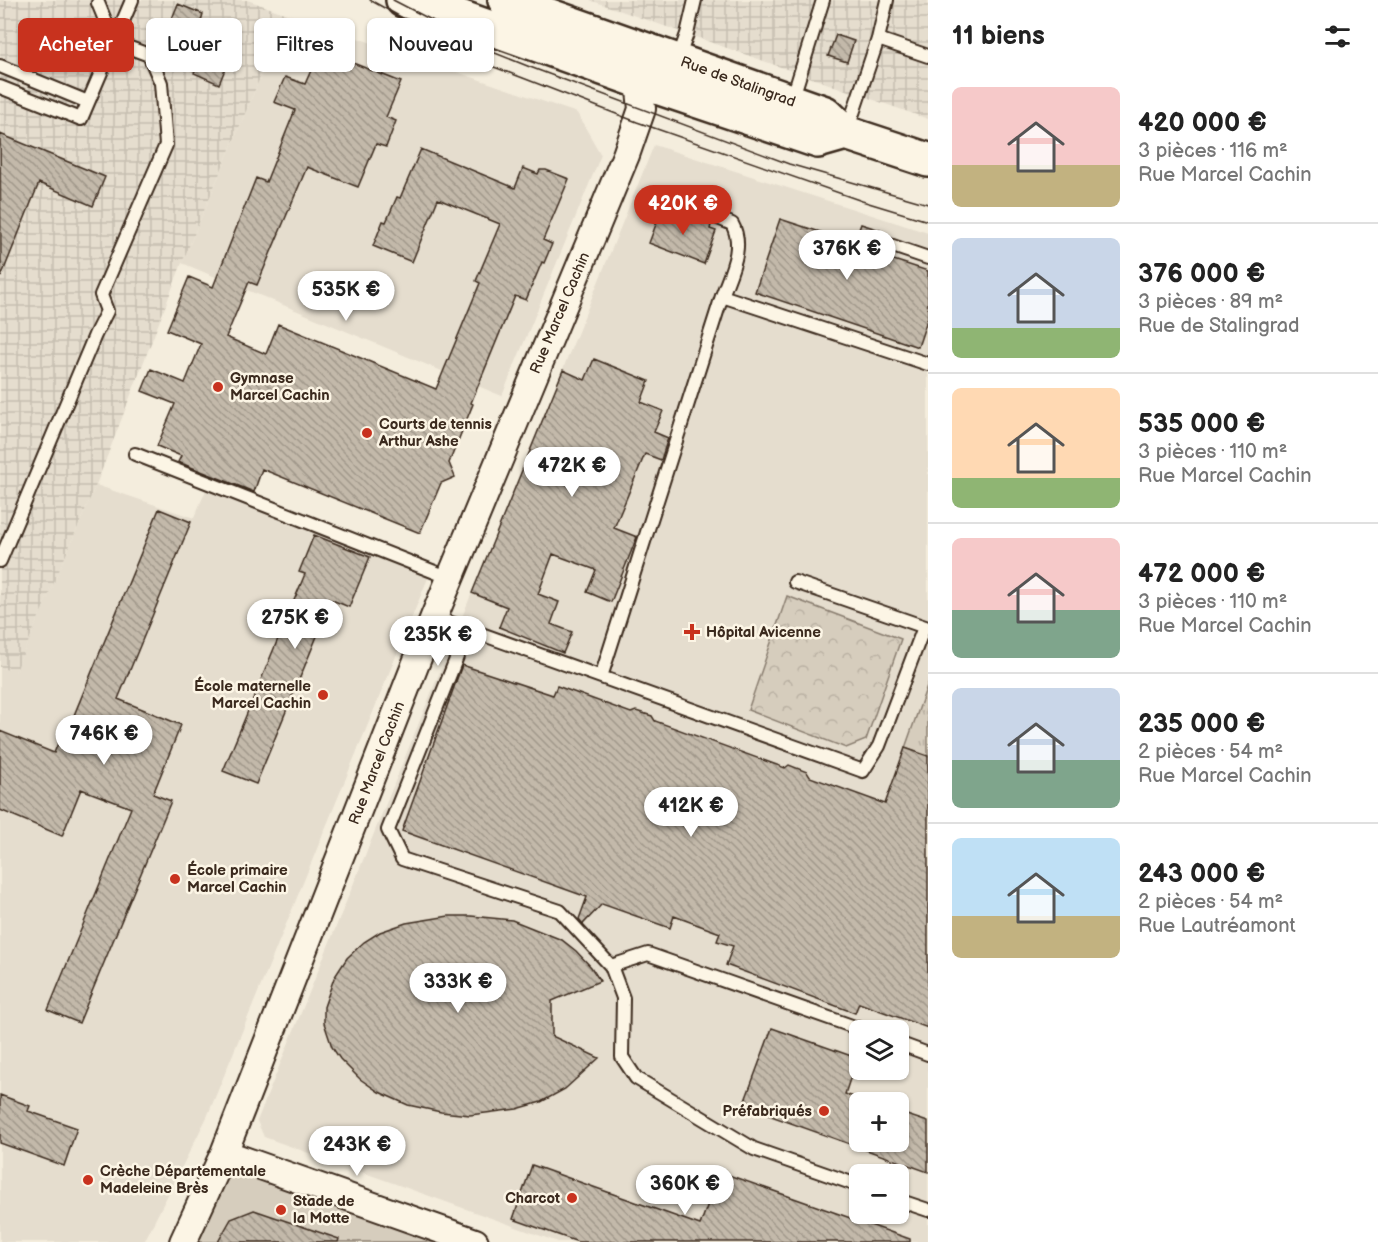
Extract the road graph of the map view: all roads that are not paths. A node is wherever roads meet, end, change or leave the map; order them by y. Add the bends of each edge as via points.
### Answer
1 (132, 0) edge
2 (402, 0) edge
3 (505, 0) edge
4 (695, 0) edge
5 (823, 0) edge
6 (887, 0) edge
7 (98, 3) dead end
8 (104, 18) edge
9 (124, 18) edge
10 (878, 39) junction
11 (623, 42) junction
12 (134, 49) edge
13 (928, 56) edge
14 (677, 61) junction
15 (0, 66) edge
16 (101, 72) edge
17 (639, 81) junction
18 (0, 87) edge
19 (791, 101) junction
20 (88, 102) junction
21 (846, 132) junction
22 (928, 160) edge
23 (699, 210) dead end
24 (884, 243) dead end
25 (928, 258) edge
26 (722, 296) junction
27 (928, 364) edge
28 (135, 454) dead end
29 (0, 561) edge
30 (450, 578) junction
31 (795, 582) dead end
32 (434, 617) junction
33 (926, 627) edge
34 (468, 629) junction
35 (602, 677) junction
36 (612, 966) junction
37 (849, 1025) edge
38 (909, 1047) edge
39 (928, 1054) edge
40 (224, 1153) junction
41 (849, 1182) edge
42 (909, 1204) edge
43 (928, 1210) edge
44 (425, 1232) edge
45 (183, 1242) edge
46 (475, 1242) edge

1 - 9 lane
2 - 17 main road, Rue de Stalingrad
3 - 11 main road, Rue de Stalingrad
4 - 14 lane
5 - 19 lane
6 - 10 lane
7 - 8 lane
10 - 13 lane
10 - 21 lane
11 - 14 main road, Rue de Stalingrad
11 - 17 main road
12 - 29 lane via 149,55 161,83 166,145 101,295 107,311
14 - 19 main road, Rue de Stalingrad
15 - 20 lane
16 - 20 lane
17 - 21 main road, Rue de Stalingrad via 818,141
17 - 30 street, Rue Marcel Cachin via 642,109 626,154
18 - 20 lane via 81,119
19 - 21 main road, Rue de Stalingrad via 825,113
21 - 22 main road, Rue de Stalingrad
23 - 26 lane via 732,224 738,234 738,250
24 - 25 lane
26 - 27 lane
26 - 35 lane
28 - 30 lane
30 - 32 street, Rue Marcel Cachin
31 - 33 lane
32 - 34 lane
32 - 40 street, Rue Marcel Cachin
33 - 35 lane via 879,746 863,771
34 - 35 lane
34 - 36 lane via 388,830 402,858 560,910
36 - 37 lane via 648,954
36 - 41 lane via 624,998 622,1056 636,1078 754,1149
38 - 39 lane
40 - 44 street
40 - 45 street, Rue Marcel Cachin
42 - 43 lane
44 - 46 street

